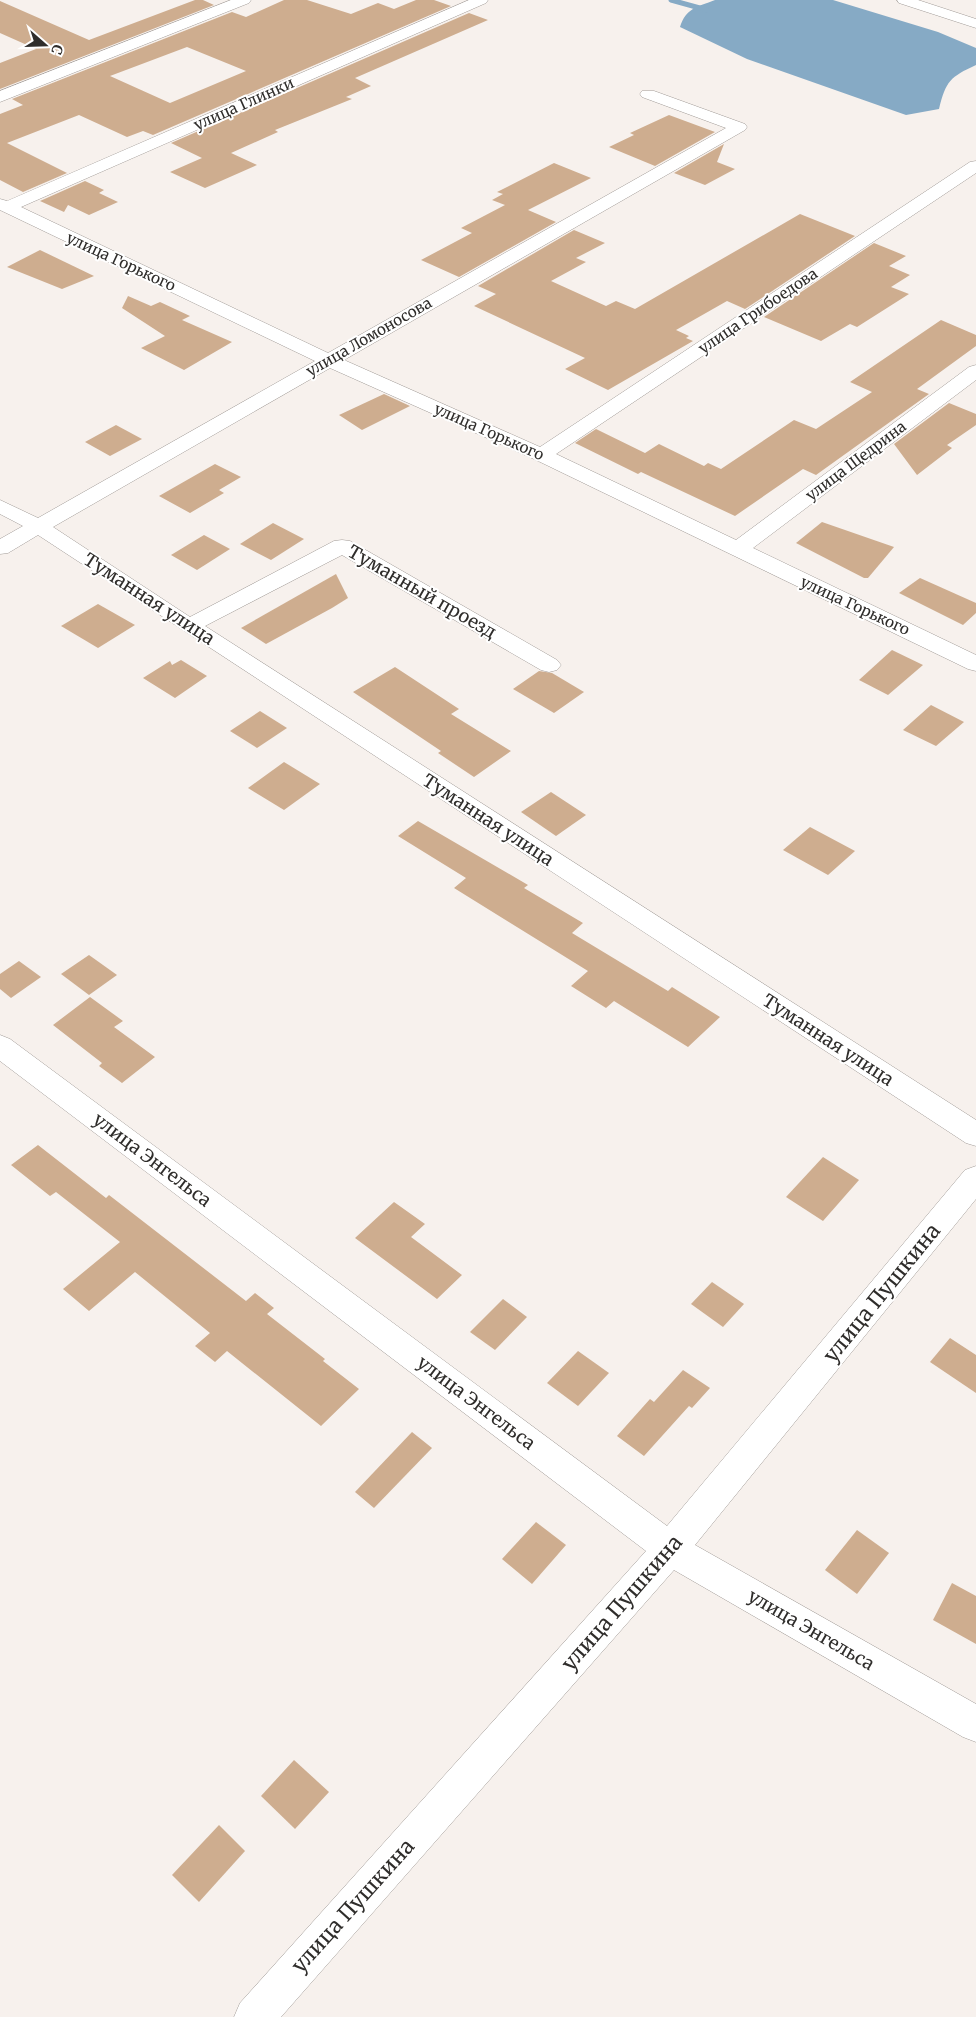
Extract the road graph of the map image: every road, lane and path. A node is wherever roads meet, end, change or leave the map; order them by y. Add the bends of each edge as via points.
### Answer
1 (244, 0) edge
2 (480, 0) edge
3 (904, 0) edge
4 (976, 24) edge
5 (648, 94) dead end
6 (0, 97) edge
7 (976, 166) edge
8 (3, 206) edge
9 (328, 360) junction
10 (976, 372) edge
11 (541, 455) junction
12 (0, 506) edge
13 (38, 526) junction
14 (0, 548) edge
15 (737, 550) junction
16 (189, 626) junction
17 (976, 664) edge
18 (549, 665) dead end
19 (0, 1046) edge
20 (976, 1136) edge
21 (976, 1178) edge
22 (670, 1549) junction
23 (976, 1724) edge
24 (254, 2017) edge

1 - 6 street
2 - 8 street, улица Глинки
3 - 4 street
5 - 9 street, улица Ломоносова via 739,127
7 - 11 street, улица Грибоедова
8 - 9 street, улица Горького
9 - 11 street, улица Горького
9 - 13 street, улица Ломоносова
10 - 15 street, улица Щедрина
11 - 15 street, улица Горького
12 - 13 street, Туманная улица
13 - 14 street, улица Ломоносова
13 - 16 street, Туманная улица
15 - 17 street, улица Горького
16 - 18 street, Туманный проезд via 342,546
16 - 20 street, Туманная улица
19 - 22 street, улица Энгельса
21 - 22 street, улица Пушкина
22 - 23 street, улица Энгельса
22 - 24 street, улица Пушкина

